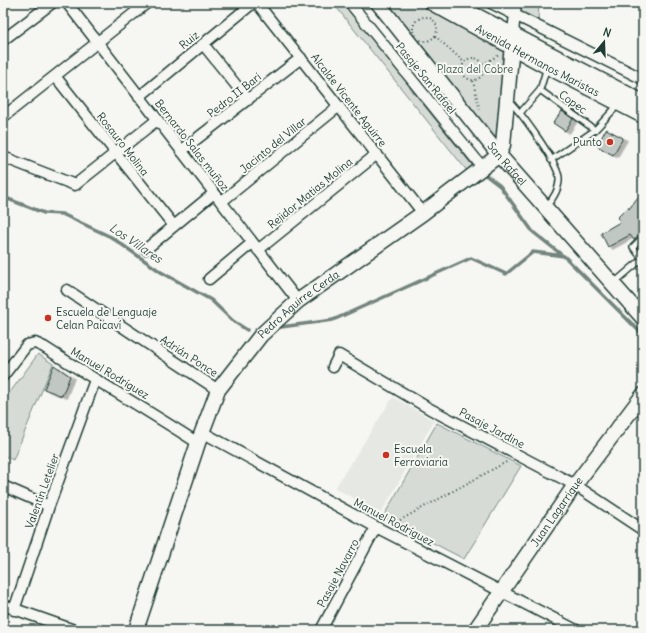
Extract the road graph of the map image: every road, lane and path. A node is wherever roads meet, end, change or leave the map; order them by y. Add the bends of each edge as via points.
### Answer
1 (52, 3) edge
2 (67, 3) edge
3 (147, 3) edge
4 (254, 3) edge
5 (257, 3) edge
6 (350, 3) edge
7 (378, 3) edge
8 (432, 3) edge
9 (452, 3) edge
10 (491, 3) edge
11 (516, 3) edge
12 (515, 17) junction
13 (435, 36) junction
14 (3, 40) edge
15 (97, 42) junction
16 (203, 44) junction
17 (509, 45) junction
18 (301, 58) junction
19 (464, 62) junction
20 (483, 64) junction
21 (548, 67) junction
22 (55, 76) junction
23 (643, 79) edge
24 (473, 80) junction
25 (540, 90) junction
26 (139, 96) junction
27 (248, 100) junction
28 (506, 100) junction
29 (643, 102) edge
30 (619, 103) junction
31 (339, 106) junction
32 (521, 112) junction
33 (643, 116) edge
34 (3, 117) edge
35 (481, 118) dead end
36 (157, 120) junction
37 (595, 130) junction
38 (181, 151) junction
39 (116, 154) junction
40 (377, 154) junction
41 (499, 155) junction
42 (3, 157) edge
43 (551, 160) junction
44 (483, 168) junction
45 (214, 193) junction
46 (221, 202) junction
47 (545, 207) junction
48 (423, 212) junction
49 (174, 226) junction
50 (643, 237) edge
51 (255, 246) junction
52 (146, 249) dead end
53 (642, 259) edge
54 (209, 279) dead end
55 (614, 284) junction
56 (67, 290) dead end
57 (298, 301) junction
58 (643, 318) edge
59 (333, 367) dead end
60 (3, 376) edge
61 (95, 380) junction
62 (218, 390) junction
63 (643, 395) edge
64 (200, 437) junction
65 (518, 455) junction
66 (575, 485) junction
67 (3, 486) edge
68 (49, 506) junction
69 (380, 528) junction
70 (643, 530) edge
71 (502, 591) junction
72 (3, 605) edge
73 (14, 610) junction
74 (74, 630) edge
75 (136, 630) edge
76 (321, 630) edge
77 (475, 630) edge
78 (576, 630) edge

1 - 14 street
2 - 15 street, Bernardo Salas muñoz
3 - 15 street
4 - 16 street, Ruiz
5 - 18 street, Alcalde Vicente Aguirre
6 - 44 street, Pasaje San Rafael
7 - 41 street, San Rafael
8 - 17 street, Avenida Hermanos Maristas
9 - 17 street, Avenida Hermanos Maristas
10 - 12 street
11 - 12 street
12 - 17 street
12 - 23 street
13 - 13 path via 428,41 421,40 413,31 415,23 421,18 432,20 437,26
13 - 19 path
15 - 22 street
15 - 26 street, Bernardo Salas muñoz
16 - 26 street, Ruiz
16 - 27 street
17 - 20 path
17 - 21 street, Avenida Hermanos Maristas
17 - 28 street
17 - 29 street, Avenida Hermanos Maristas
18 - 27 street, Pedro II Bari
18 - 31 street, Alcalde Vicente Aguirre
19 - 20 path via 474,58
19 - 24 path via 461,69 464,76
20 - 24 path via 482,75
21 - 25 lane
21 - 30 street, Avenida Hermanos Maristas
22 - 34 street
22 - 39 street, Rosauro Molina
24 - 35 path
25 - 32 lane
25 - 37 lane, Copec
26 - 36 street, Bernardo Salas muñoz
27 - 38 street, Pedro II Bari
28 - 32 lane
28 - 41 street via 503,145
30 - 33 street, Avenida Hermanos Maristas
30 - 37 lane
31 - 40 street, Alcalde Vicente Aguirre
31 - 46 street, Jacinto del Villar
32 - 43 lane
36 - 38 street, Bernardo Salas muñoz
36 - 39 street
37 - 43 lane
38 - 45 street, Bernardo Salas muñoz
39 - 42 street via 75,185
39 - 49 street, Rosauro Molina
40 - 48 street, Alcalde Vicente Aguirre
40 - 51 street, Rejidor Matias Molina
41 - 44 street, Pedro Aguirre Cerda
41 - 47 street, San Rafael
43 - 47 lane via 559,177 554,198
44 - 48 street, Pedro Aguirre Cerda
45 - 46 street, Bernardo Salas muñoz
45 - 49 street
46 - 51 street, Bernardo Salas muñoz
47 - 55 street, San Rafael
48 - 57 street, Pedro Aguirre Cerda
49 - 52 street
50 - 53 lane via 633,247
51 - 54 street, Rejidor Matias Molina
51 - 57 street, Bernardo Salas muñoz
53 - 55 lane
55 - 58 street, San Rafael
56 - 62 street, Adrián Ponce
57 - 62 street, Pedro Aguirre Cerda via 261,335
59 - 65 street, Pasaje Jardine via 339,355 430,409
60 - 61 street, Manuel Rodríguez via 28,345 35,343
61 - 64 street, Manuel Rodríguez
61 - 68 street, Valentín Letelier
62 - 64 street, Pedro Aguirre Cerda
63 - 66 street, Juan Lagarrigue
64 - 69 street, Manuel Rodríguez
64 - 75 street, Pedro Aguirre Cerda
65 - 66 street, Pasaje Jardine
65 - 69 path
66 - 70 street, Pasaje Jardine
66 - 71 street, Juan Lagarrigue
67 - 68 street
68 - 73 street, Valentín Letelier
69 - 71 street, Manuel Rodríguez
69 - 76 street, Pasaje Navarro
71 - 77 street, Juan Lagarrigue
71 - 78 street, Manuel Rodríguez
72 - 73 street
73 - 74 street

